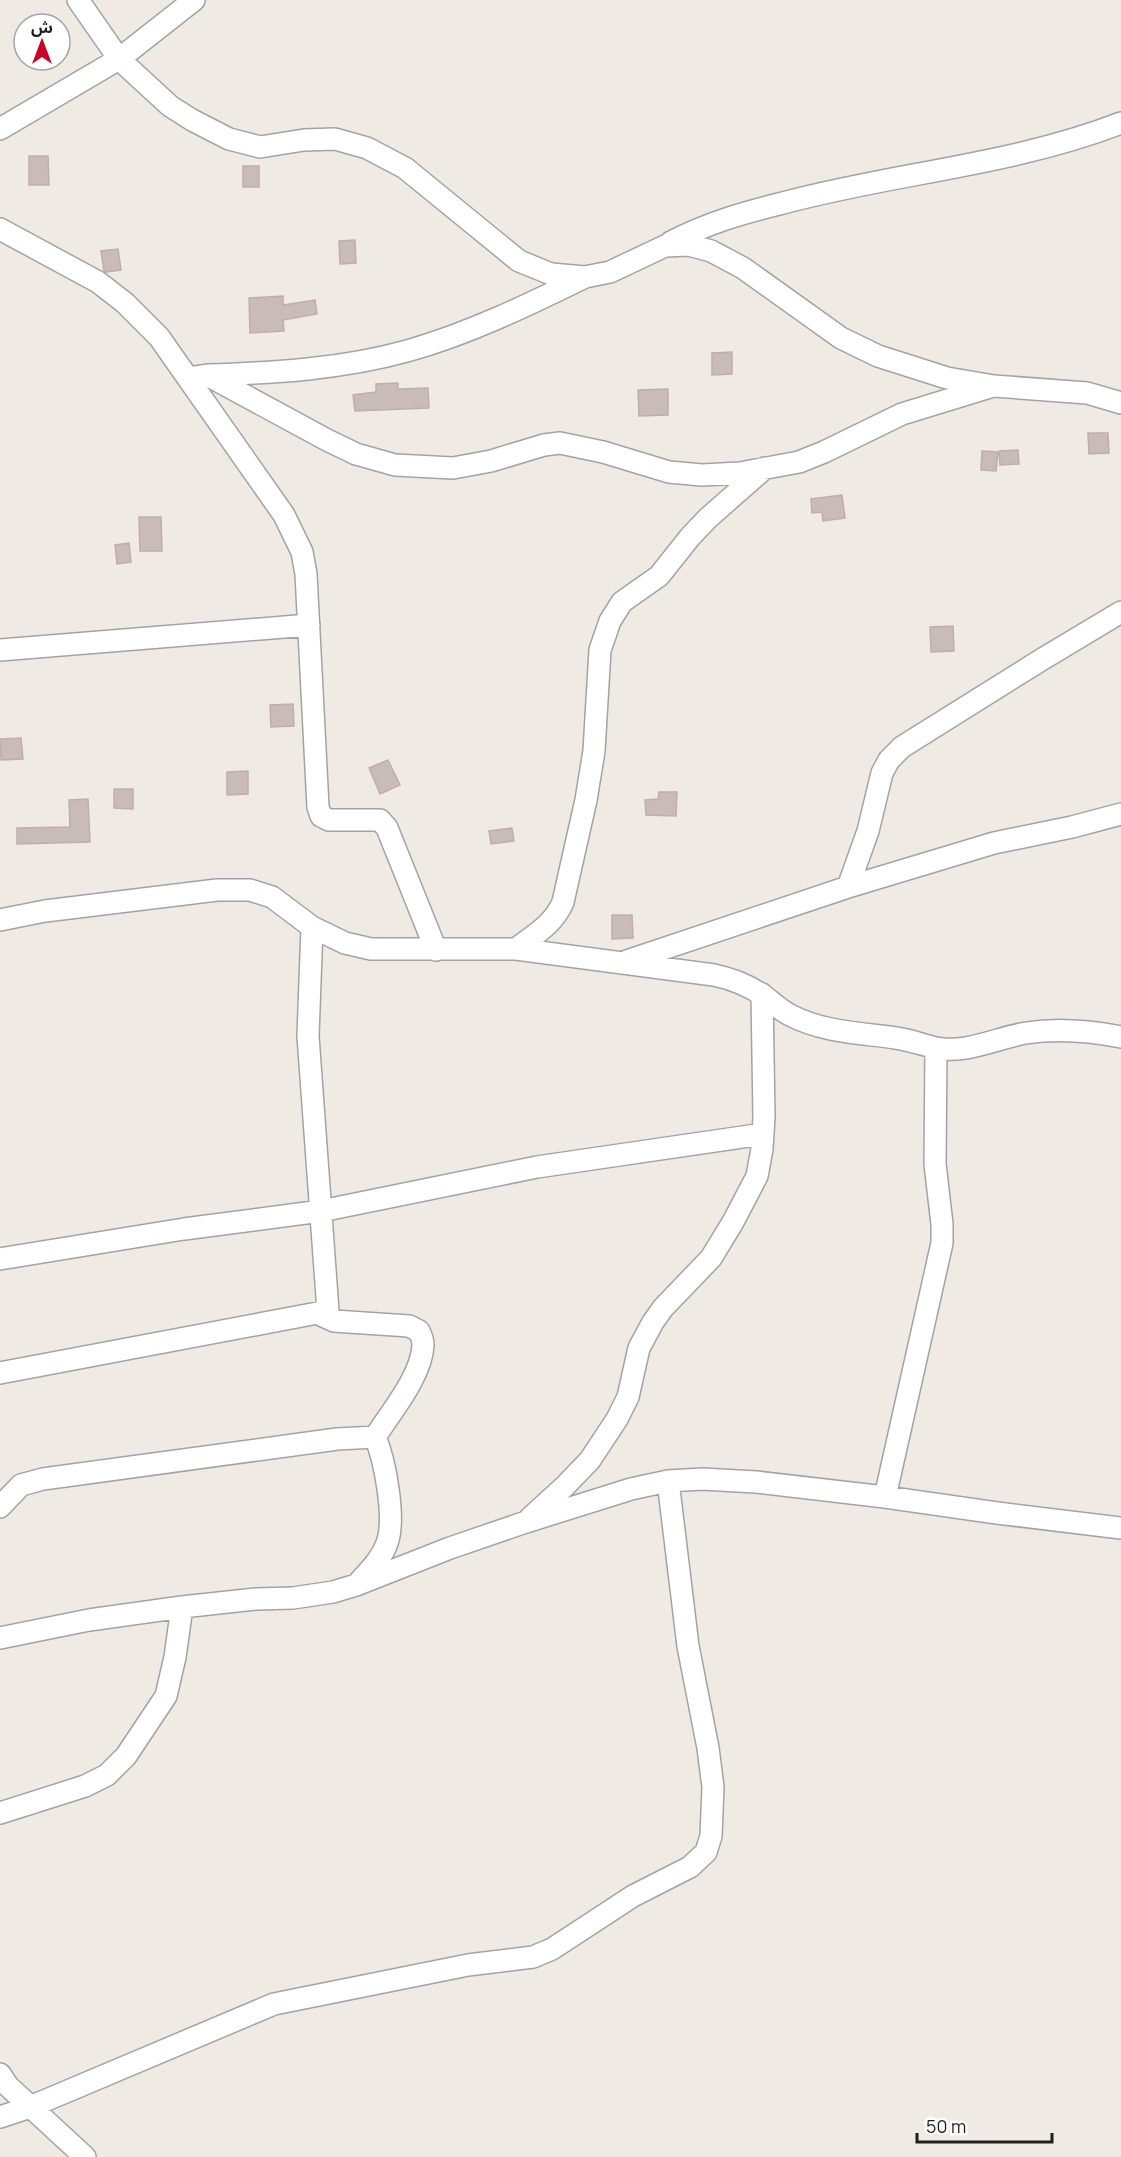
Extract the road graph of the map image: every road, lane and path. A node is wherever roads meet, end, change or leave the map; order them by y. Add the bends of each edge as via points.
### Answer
1 (78, 0) edge
2 (194, 0) edge
3 (119, 59) junction
4 (1121, 123) edge
5 (0, 129) edge
6 (0, 229) edge
7 (665, 246) junction
8 (585, 277) junction
9 (197, 377) junction
10 (994, 386) junction
11 (1121, 403) edge
12 (766, 468) junction
13 (1121, 612) edge
14 (309, 625) junction
15 (0, 650) edge
16 (1121, 814) edge
17 (848, 887) junction
18 (0, 920) edge
19 (312, 927) junction
20 (516, 948) junction
21 (436, 950) junction
22 (624, 962) junction
23 (762, 994) junction
24 (1121, 1037) edge
25 (936, 1048) junction
26 (763, 1134) junction
27 (321, 1211) junction
28 (0, 1259) edge
29 (328, 1311) junction
30 (0, 1373) edge
31 (375, 1437) junction
32 (668, 1481) junction
33 (885, 1497) junction
34 (0, 1507) edge
35 (526, 1522) junction
36 (1121, 1528) edge
37 (356, 1585) junction
38 (182, 1606) junction
39 (0, 1638) edge
40 (0, 1813) edge
41 (0, 2074) edge
42 (30, 2107) junction
43 (0, 2117) edge
44 (85, 2157) edge

1 - 3 street
2 - 3 street
3 - 5 street
3 - 8 street via 170,106 229,139 260,147 335,139 367,148 405,168 519,261 551,274
4 - 7 street via 1043,148 834,189 724,218
6 - 9 street via 98,282 125,303
7 - 8 street via 610,272
7 - 10 street via 689,245 711,251 742,268 841,338 878,356 947,378
8 - 9 street via 468,330 408,351 350,364
9 - 12 street via 356,454 395,465 453,468 560,443 686,475
9 - 14 street via 296,537 306,574
10 - 11 street via 1087,393
10 - 12 street via 902,414 799,462
12 - 20 street via 708,518 659,576 622,602 610,621 600,650 594,751 563,902 551,922
13 - 17 street via 902,747 889,760
14 - 15 street
14 - 21 street via 321,816 329,820 380,820 387,828
16 - 17 street via 994,843
17 - 22 street
18 - 19 street via 217,890 250,890 273,897
19 - 21 street via 345,943 371,949
19 - 27 street via 308,1036
20 - 21 street
20 - 22 street
22 - 23 street via 736,980
23 - 25 street via 789,1015 810,1023
23 - 26 street
24 - 25 street via 1055,1031 1026,1033 952,1049
25 - 33 street via 935,1164 942,1243
26 - 27 street via 537,1167
26 - 35 street via 757,1176 711,1258 653,1322 639,1348 628,1396 617,1419 590,1460
27 - 28 street
27 - 29 street
29 - 30 street
29 - 31 street via 323,1316 334,1321 409,1326 419,1331 423,1342 420,1361
31 - 34 street via 43,1479 21,1485
31 - 37 street via 384,1465 391,1529 379,1560
32 - 33 street via 756,1482
32 - 35 street
32 - 42 street via 688,1646 713,1787 711,1836 706,1852 690,1867 633,1896 552,1949 533,1957 468,1965 274,2004
33 - 36 street
35 - 37 street
37 - 38 street via 293,1598
38 - 39 street
38 - 40 street via 166,1696 126,1756 107,1775 85,1786
41 - 42 street
42 - 43 street
42 - 44 street

